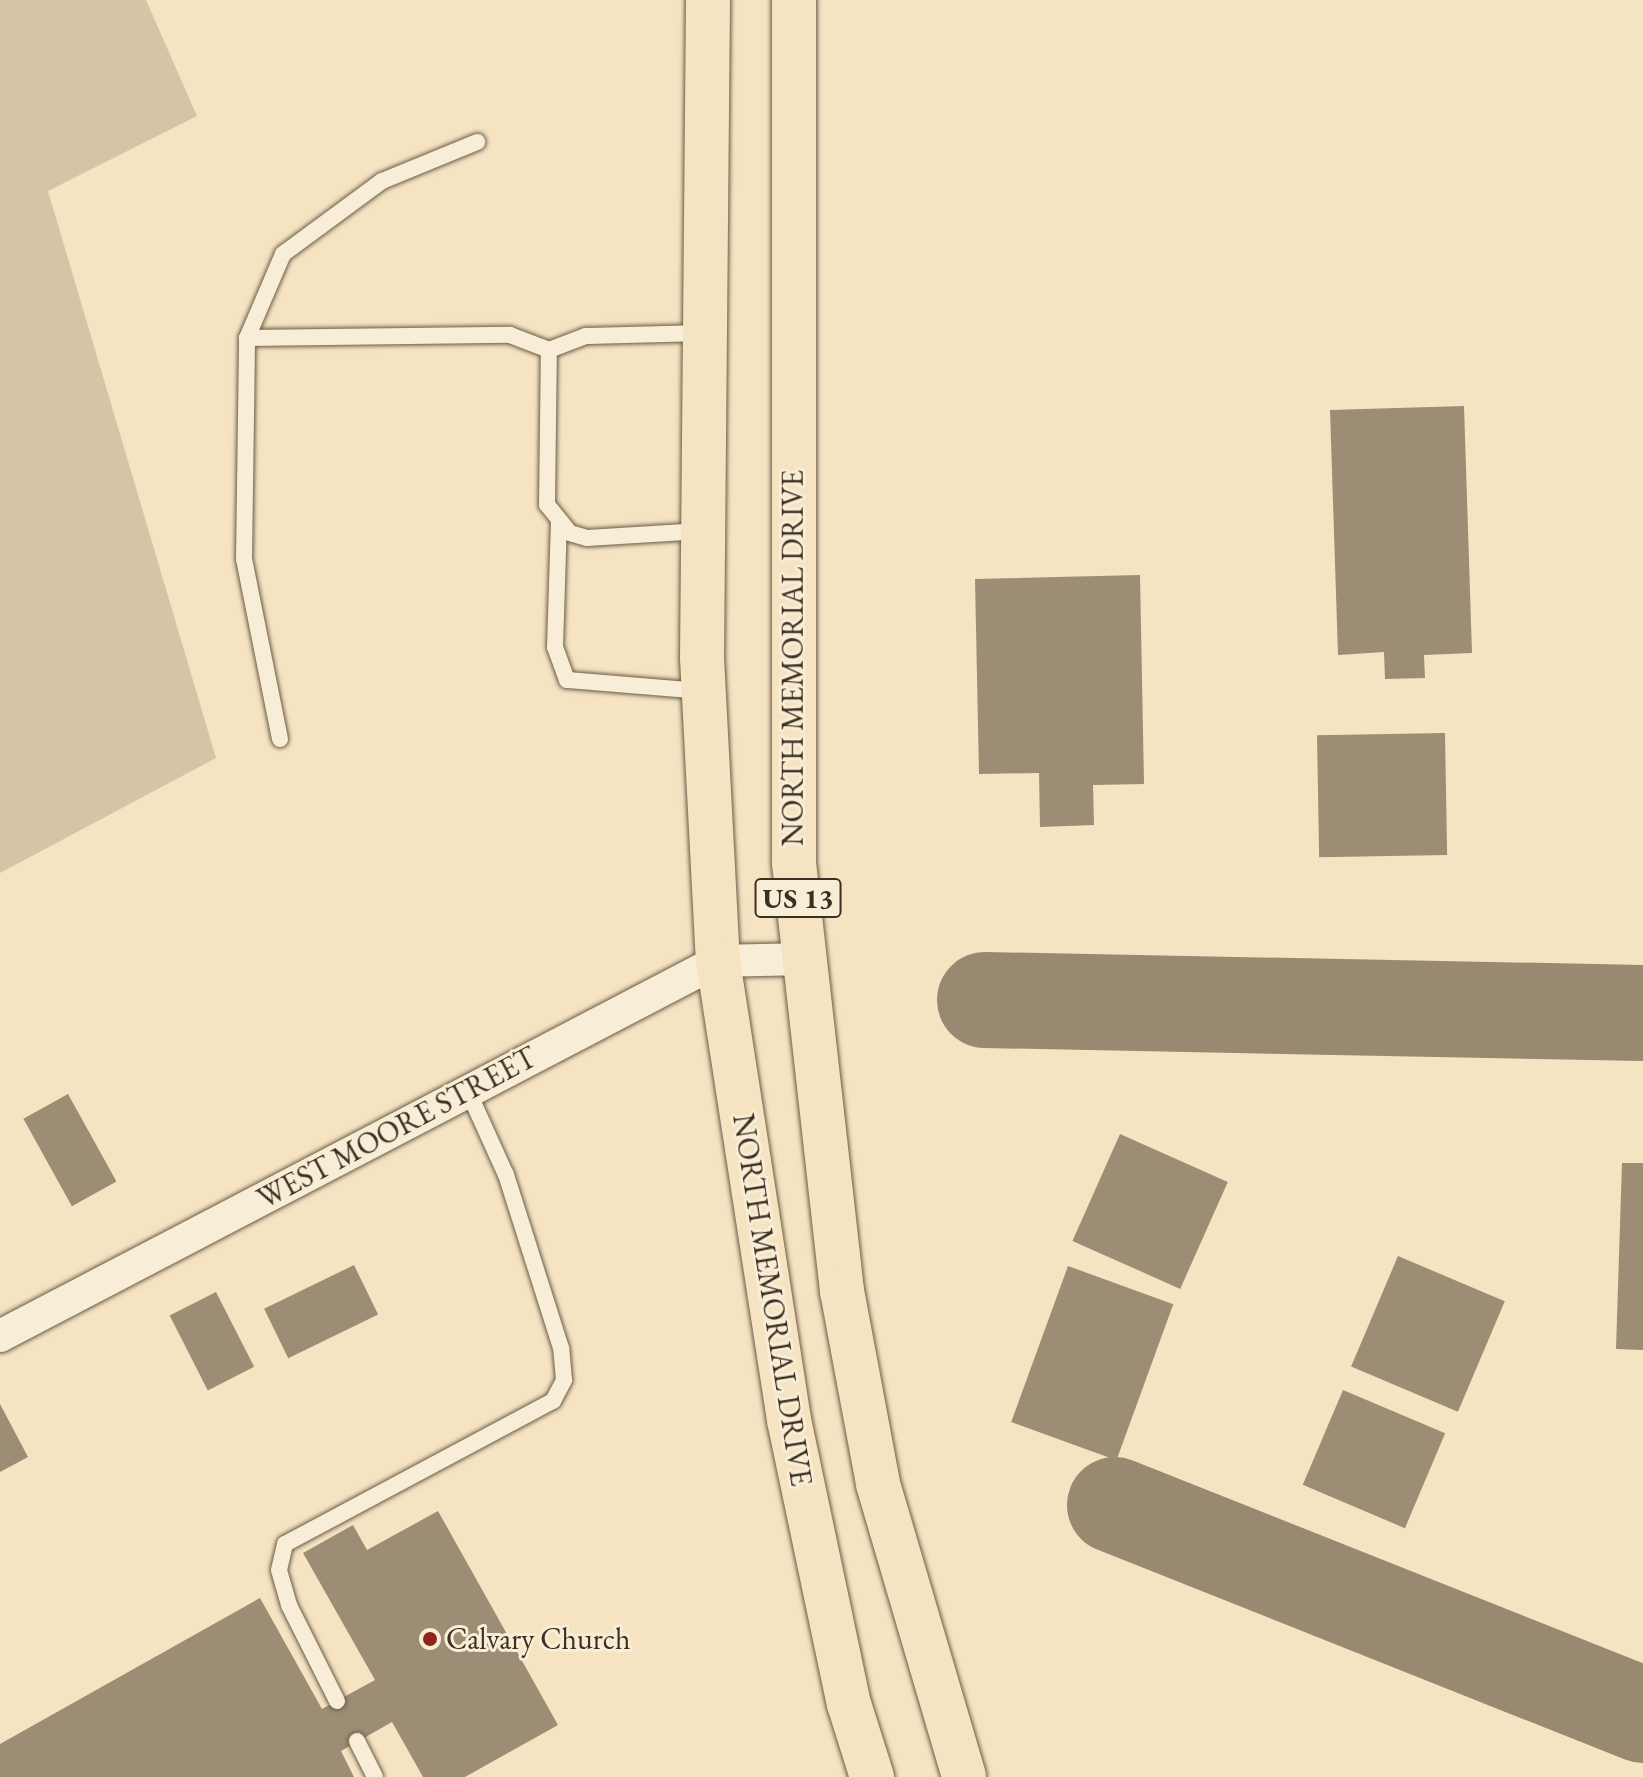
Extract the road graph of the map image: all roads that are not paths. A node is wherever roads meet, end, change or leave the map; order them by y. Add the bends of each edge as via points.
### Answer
1 (708, 0) edge
2 (794, 0) edge
3 (477, 142) dead end
4 (705, 333) junction
5 (247, 338) junction
6 (549, 350) junction
7 (559, 520) junction
8 (703, 530) junction
9 (703, 691) junction
10 (280, 739) dead end
11 (805, 959) junction
12 (718, 961) junction
13 (468, 1091) junction
14 (0, 1336) edge
15 (337, 1701) dead end
16 (357, 1741) dead end
17 (375, 1777) edge
18 (872, 1777) edge
19 (964, 1777) edge

1 - 4 main road, NORTH MEMORIAL DRIVE / US 13
2 - 11 main road, NORTH MEMORIAL DRIVE / US 13 via 790,630 794,863
3 - 5 lane via 382,181 283,254
4 - 6 lane via 586,336
4 - 8 main road, NORTH MEMORIAL DRIVE / US 13
5 - 6 lane via 510,335
5 - 10 lane via 244,559
6 - 7 lane via 547,505
7 - 8 lane via 587,538
7 - 9 lane via 555,647 567,680
8 - 9 main road, NORTH MEMORIAL DRIVE / US 13
9 - 12 main road, NORTH MEMORIAL DRIVE / US 13
11 - 12 street, WEST MOORE STREET
11 - 19 main road, NORTH MEMORIAL DRIVE / US 13 via 842,1291 878,1484
12 - 13 street, WEST MOORE STREET
12 - 18 main road, NORTH MEMORIAL DRIVE / US 13 via 789,1420 849,1704
13 - 14 street, WEST MOORE STREET
13 - 15 lane via 506,1175 561,1348 564,1380 553,1401 285,1544 279,1570 289,1605
16 - 17 lane

